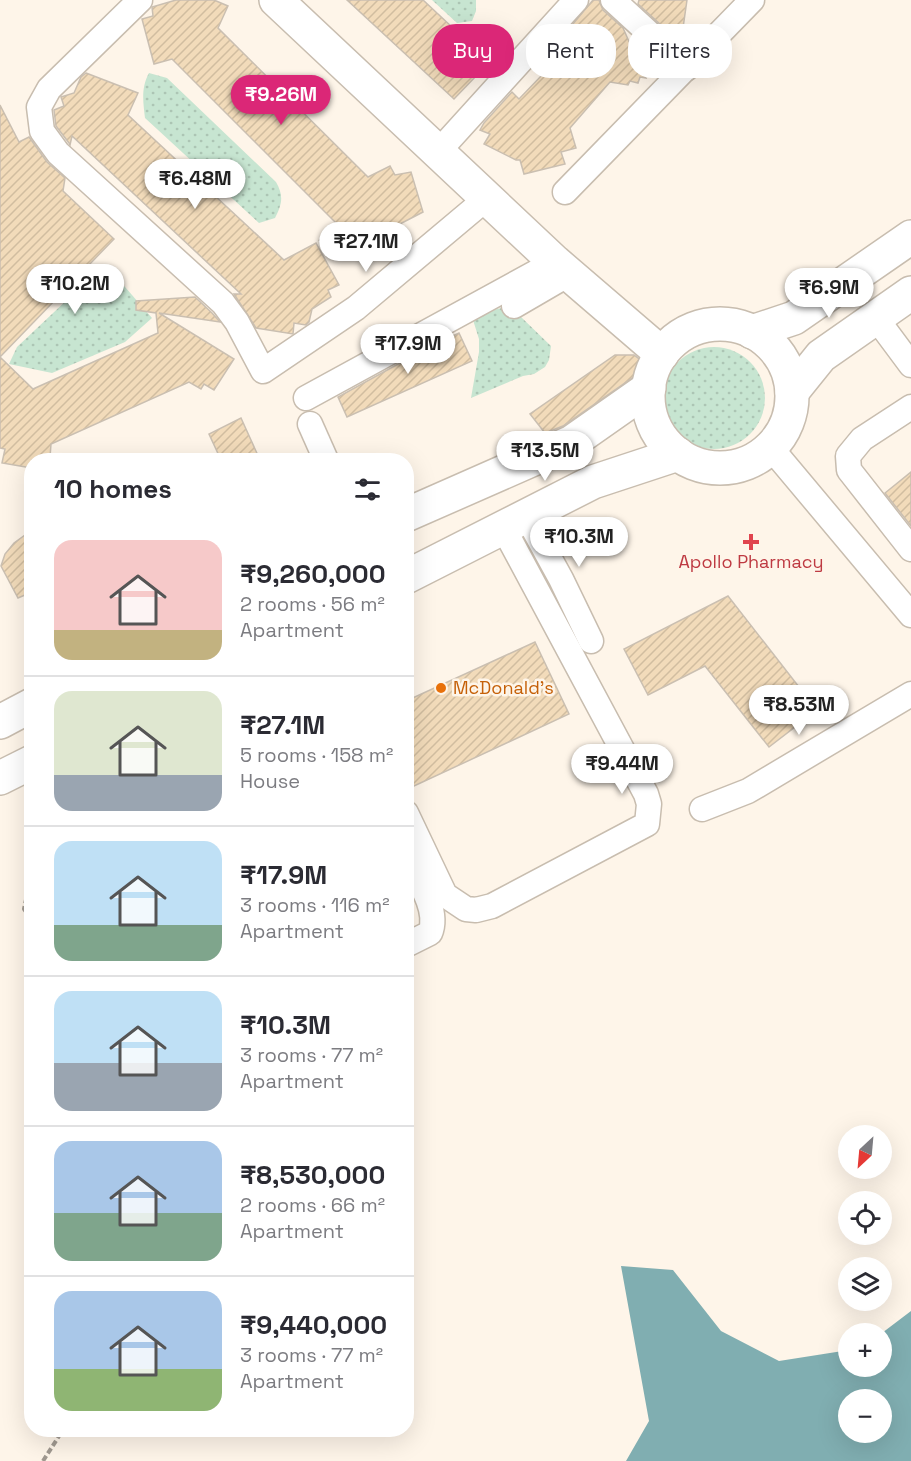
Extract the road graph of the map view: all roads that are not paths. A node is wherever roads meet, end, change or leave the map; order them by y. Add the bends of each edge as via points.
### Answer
1 (140, 0) edge
2 (276, 0) edge
3 (576, 0) edge
4 (613, 0) edge
5 (752, 0) edge
6 (639, 24) edge
7 (729, 24) edge
8 (677, 78) edge
9 (438, 152) junction
10 (565, 192) dead end
11 (487, 198) junction
12 (911, 237) edge
13 (562, 268) junction
14 (911, 293) edge
15 (514, 306) dead end
16 (876, 318) junction
17 (752, 332) junction
18 (662, 354) junction
19 (911, 365) edge
20 (649, 388) junction
21 (792, 392) junction
22 (306, 398) dead end
23 (911, 407) edge
24 (310, 424) dead end
25 (771, 448) junction
26 (323, 453) edge
27 (678, 454) junction
28 (414, 511) edge
29 (515, 523) junction
30 (911, 549) edge
31 (414, 573) edge
32 (911, 615) edge
33 (591, 641) dead end
34 (911, 694) edge
35 (24, 709) edge
36 (0, 722) edge
37 (24, 766) edge
38 (0, 778) edge
39 (702, 809) dead end
40 (414, 829) edge
41 (414, 873) edge
42 (414, 941) edge

1 - 11 street via 49,89 39,107 42,131 58,153 223,303 263,371 356,308
2 - 9 street
3 - 9 street
4 - 6 street
5 - 7 street
8 - 10 street
9 - 11 street
11 - 13 street
12 - 17 street via 794,318
13 - 15 street
13 - 18 street
13 - 22 street
14 - 16 street
16 - 19 street
16 - 21 street via 821,356
17 - 18 street via 728,325 703,326 680,336
17 - 21 street via 780,356
18 - 20 street
20 - 27 street via 648,401 655,425
20 - 28 street via 572,442
21 - 25 street via 785,428
23 - 30 street via 862,439 848,456 849,470
24 - 26 street
25 - 27 street via 750,462 725,468 700,465
25 - 32 street
27 - 29 street via 593,482
29 - 31 street
29 - 33 street via 561,579
29 - 40 street via 646,794 647,824 492,906 476,910 459,906 446,895
34 - 39 street via 748,791
35 - 36 street
37 - 38 street
41 - 42 street via 434,918 430,933

